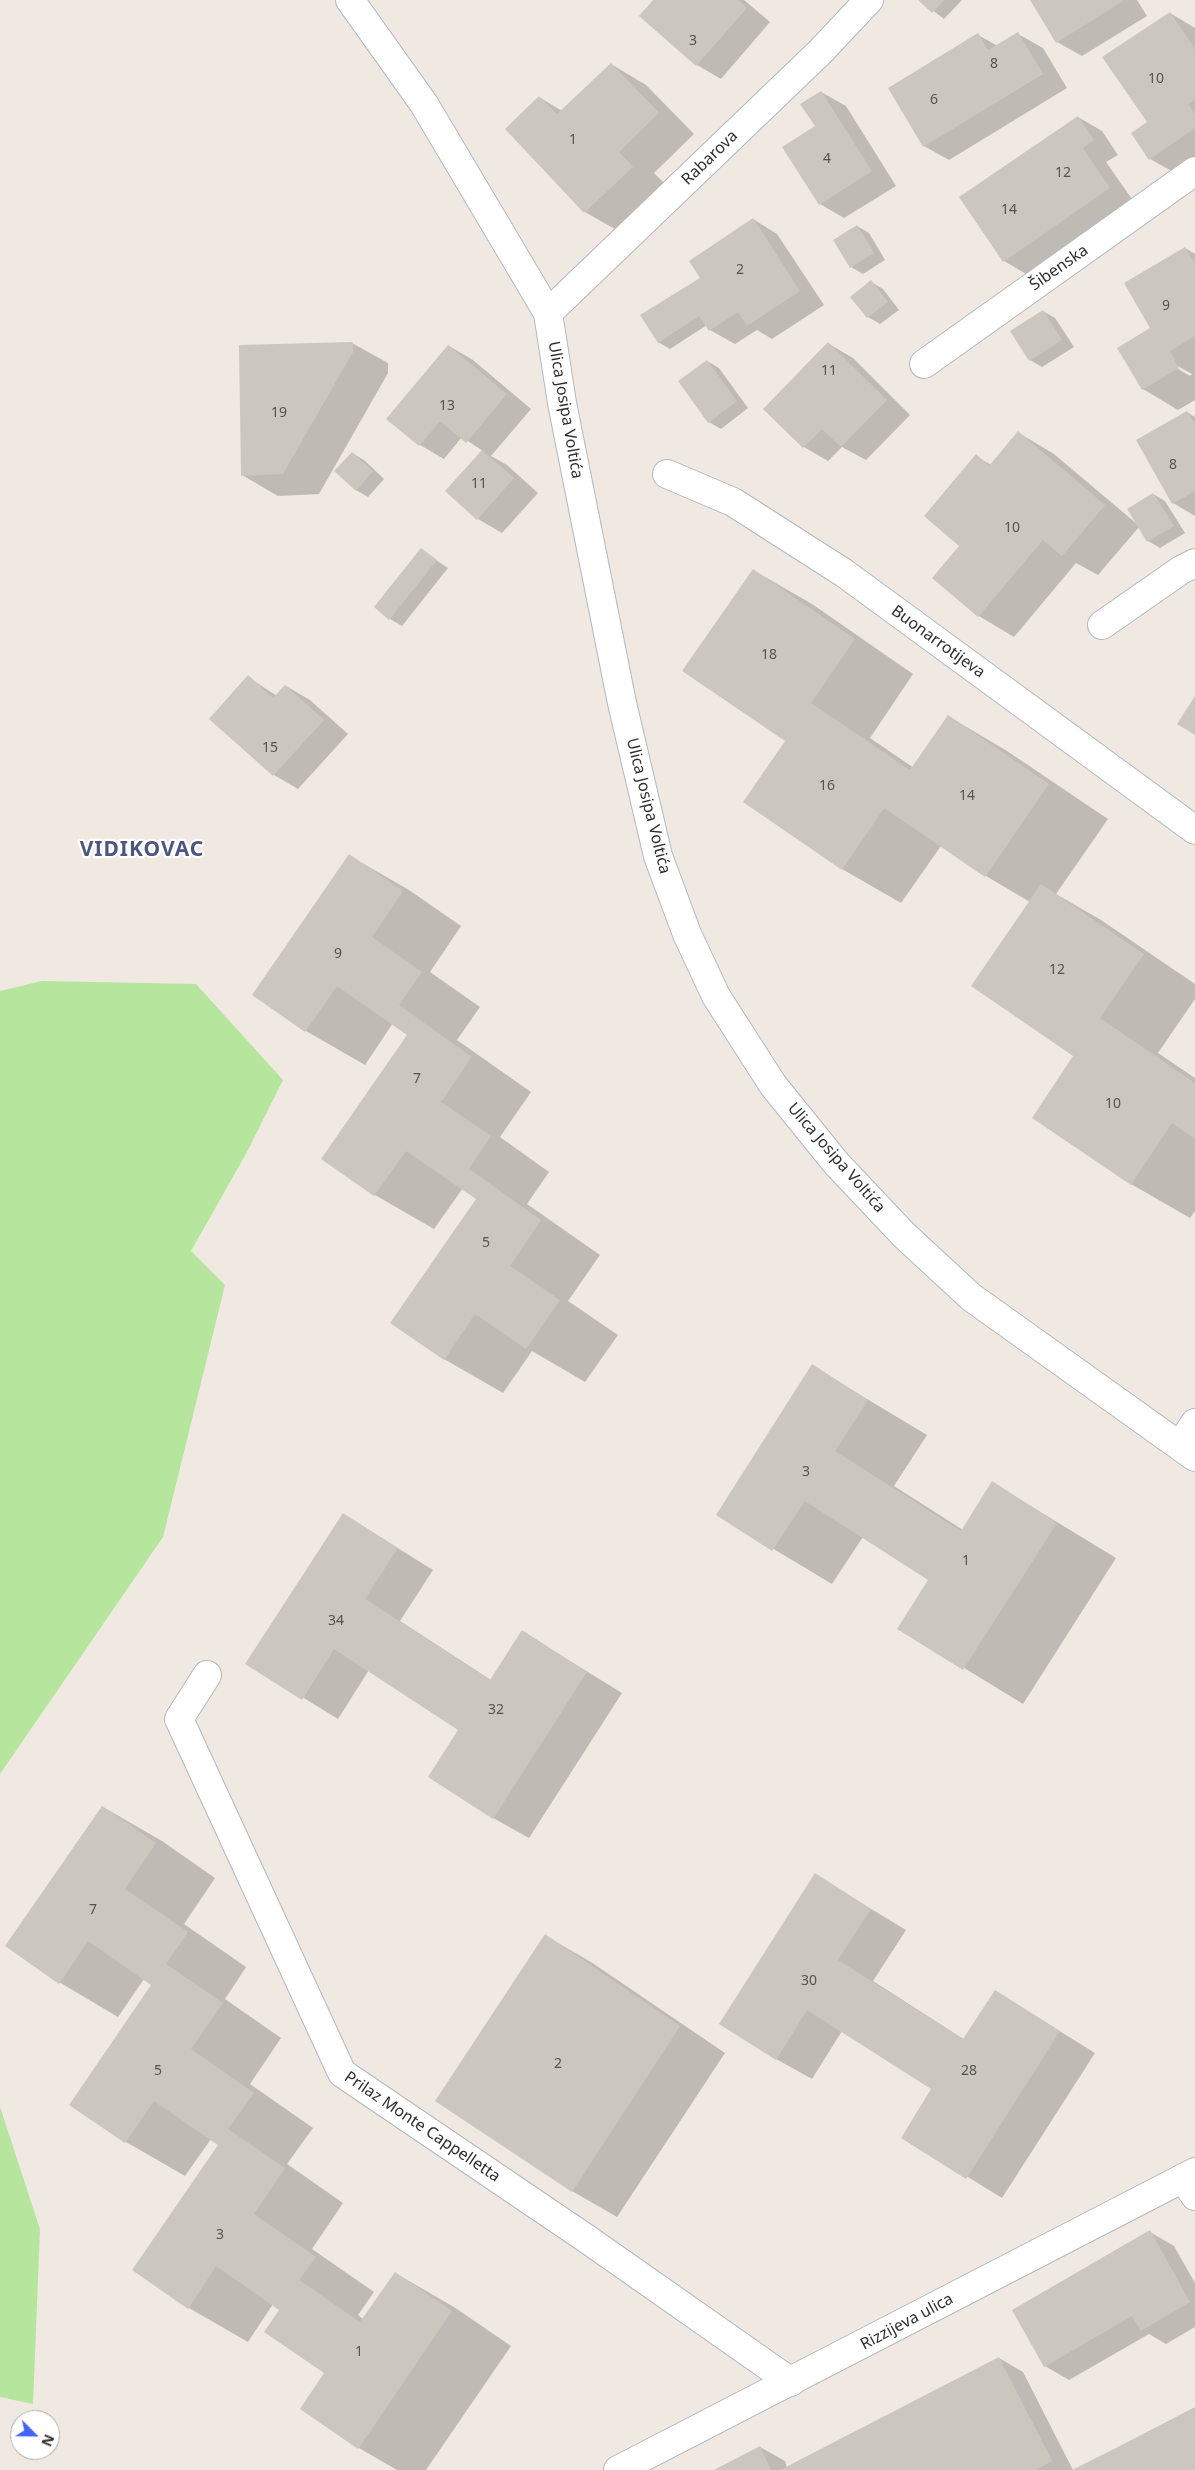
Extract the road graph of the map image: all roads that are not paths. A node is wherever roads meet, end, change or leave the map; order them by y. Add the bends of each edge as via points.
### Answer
1 (350, 0) edge
2 (869, 0) edge
3 (1195, 171) edge
4 (548, 313) junction
5 (924, 364) dead end
6 (667, 474) dead end
7 (1195, 562) edge
8 (1102, 625) dead end
9 (1195, 830) edge
10 (1195, 1423) edge
11 (1188, 1451) edge
12 (207, 1675) dead end
13 (1191, 2182) edge
14 (791, 2382) junction
15 (618, 2470) edge

1 - 4 street, Ulica Josipa Voltića via 424,104
2 - 4 street, Rabarova via 820,52
3 - 5 street, Šibenska
4 - 11 street, Ulica Josipa Voltića via 562,403 620,693 658,856 687,934 716,996 773,1085 836,1163 904,1235 971,1297
6 - 9 street, Buonarrotijeva via 733,502 844,574
7 - 8 street
10 - 11 street
12 - 14 street, Prilaz Monte Cappelletta via 179,1719 342,2073
13 - 14 street, Rizzijeva ulica
14 - 15 street, Rizzijeva ulica

